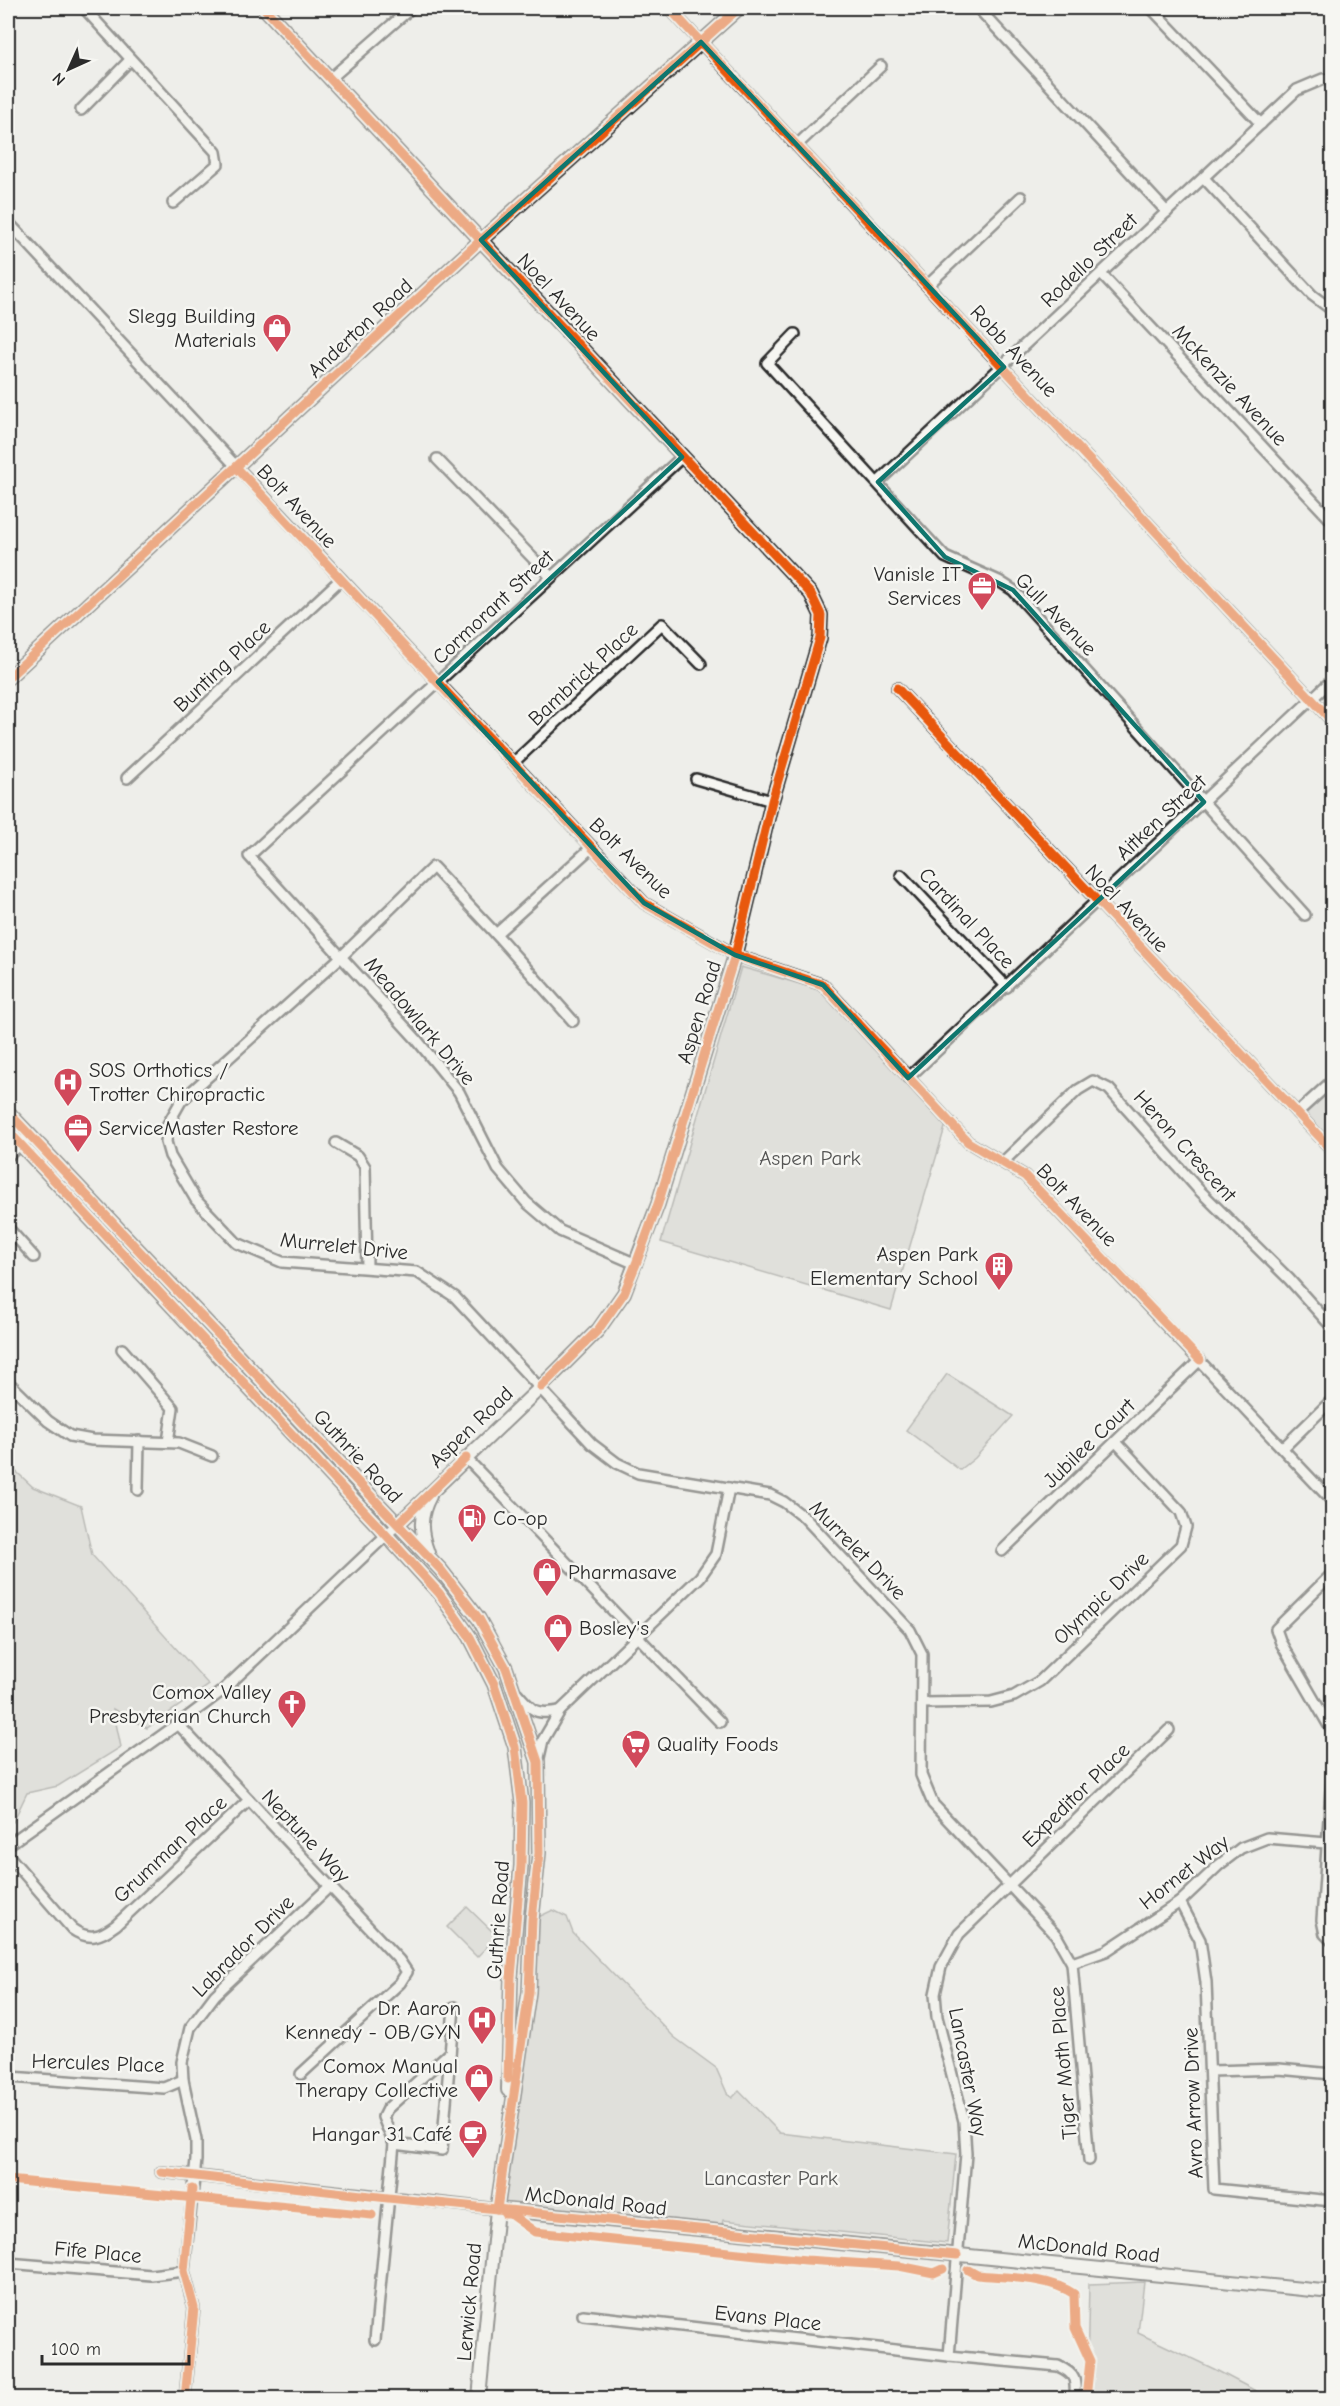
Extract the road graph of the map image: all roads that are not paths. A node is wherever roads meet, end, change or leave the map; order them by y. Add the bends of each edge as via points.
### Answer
1 (84, 8) edge
2 (264, 8) edge
3 (411, 8) edge
4 (669, 8) edge
5 (739, 8) edge
6 (978, 8) edge
7 (1151, 8) edge
8 (701, 42) junction
9 (130, 60) junction
10 (882, 66) dead end
11 (332, 78) junction
12 (1332, 81) edge
13 (81, 110) dead end
14 (1261, 124) junction
15 (797, 146) junction
16 (1204, 178) junction
17 (1021, 197) dead end
18 (173, 203) dead end
19 (1167, 212) junction
20 (8, 222) edge
21 (481, 240) junction
22 (1101, 274) junction
23 (928, 285) junction
24 (1332, 310) edge
25 (795, 334) dead end
26 (1004, 367) junction
27 (682, 457) junction
28 (437, 459) dead end
29 (236, 467) junction
30 (878, 482) junction
31 (1332, 521) edge
32 (551, 577) junction
33 (341, 579) junction
34 (821, 615) joint
35 (701, 664) dead end
36 (8, 678) edge
37 (1332, 680) edge
38 (438, 682) junction
39 (897, 688) dead end
40 (1312, 699) junction
41 (1332, 721) edge
42 (513, 763) junction
43 (127, 778) dead end
44 (696, 779) dead end
45 (772, 801) junction
46 (1204, 802) junction
47 (592, 847) junction
48 (249, 861) joint
49 (901, 875) dead end
50 (1096, 902) junction
51 (1305, 915) dead end
52 (496, 934) junction
53 (735, 955) junction
54 (341, 957) junction
55 (1007, 987) junction
56 (573, 1021) dead end
57 (908, 1078) junction
58 (1332, 1081) edge
59 (8, 1112) edge
60 (1297, 1113) junction
61 (8, 1131) edge
62 (30, 1135) junction
63 (336, 1143) dead end
64 (19, 1145) junction
65 (1332, 1150) edge
66 (8, 1156) edge
67 (1003, 1162) junction
68 (8, 1228) edge
69 (34, 1257) dead end
70 (636, 1264) junction
71 (367, 1267) junction
72 (1332, 1327) edge
73 (122, 1349) dead end
74 (1200, 1360) junction
75 (8, 1382) edge
76 (541, 1387) junction
77 (1332, 1401) edge
78 (139, 1440) junction
79 (168, 1442) junction
80 (1116, 1442) junction
81 (1283, 1448) junction
82 (212, 1456) dead end
83 (466, 1458) junction
84 (729, 1488) junction
85 (138, 1490) dead end
86 (432, 1491) junction
87 (1332, 1501) edge
88 (398, 1524) junction
89 (386, 1535) junction
90 (1002, 1551) dead end
91 (431, 1560) junction
92 (1332, 1574) edge
93 (639, 1637) junction
94 (513, 1689) junction
95 (922, 1703) junction
96 (560, 1711) junction
97 (720, 1722) dead end
98 (178, 1724) junction
99 (1169, 1730) dead end
100 (1332, 1731) edge
101 (538, 1762) junction
102 (1332, 1775) edge
103 (249, 1800) junction
104 (1326, 1843) junction
105 (8, 1845) edge
106 (8, 1855) edge
107 (1009, 1885) junction
108 (329, 1887) junction
109 (1180, 1902) junction
110 (1332, 1941) edge
111 (1072, 1963) junction
112 (454, 2007) dead end
113 (450, 2052) junction
114 (1211, 2071) junction
115 (301, 2074) dead end
116 (1332, 2074) edge
117 (10, 2077) dead end
118 (183, 2080) junction
119 (394, 2144) junction
120 (506, 2145) junction
121 (1089, 2160) dead end
122 (161, 2172) dead end
123 (194, 2177) junction
124 (388, 2198) junction
125 (1332, 2201) edge
126 (496, 2209) junction
127 (957, 2255) junction
128 (8, 2263) edge
129 (184, 2271) junction
130 (1332, 2292) edge
131 (583, 2315) dead end
132 (375, 2340) dead end
133 (950, 2356) junction
134 (185, 2398) edge
135 (479, 2398) edge
136 (1075, 2398) edge

1 - 9 street
2 - 11 main road, Noel Avenue
3 - 11 street
4 - 8 street, Robb Avenue
5 - 8 main road, Anderton Road
6 - 19 street
7 - 14 street
8 - 15 street, Robb Avenue
8 - 21 main road, Anderton Road
9 - 13 street
9 - 18 street via 216,152 218,164
10 - 15 street
11 - 21 main road, Noel Avenue
12 - 14 street, Rodello Street via 1323,79 1297,90
14 - 16 street, Rodello Street
15 - 23 street, Robb Avenue
16 - 19 street, Rodello Street
16 - 24 street via 1312,295
17 - 23 street
19 - 22 street, Rodello Street
20 - 29 street, Bolt Avenue
21 - 27 main road, Noel Avenue
21 - 29 main road, Anderton Road
22 - 26 street, Rodello Street
22 - 31 street, McKenzie Avenue
23 - 26 street, Robb Avenue
25 - 30 street, Gull Avenue via 767,363
26 - 30 street, Rodello Street
26 - 40 street, Robb Avenue
27 - 32 street, Cormorant Street
27 - 34 main road, Noel Avenue via 811,594
28 - 32 street
29 - 33 street, Bolt Avenue
29 - 36 main road, Anderton Road
30 - 46 street, Gull Avenue via 945,557 1013,590
32 - 38 street, Cormorant Street
33 - 38 street, Bolt Avenue
33 - 43 street, Bunting Place
34 - 45 main road, Aspen Road via 820,638
35 - 42 street, Bambrick Place via 662,624
37 - 40 street, Aitken Street
38 - 42 street, Bolt Avenue
38 - 48 street, Cormorant Street
39 - 50 street, Noel Avenue
40 - 41 street, Robb Avenue
40 - 46 street, Aitken Street
42 - 47 street, Bolt Avenue
44 - 45 street
45 - 53 main road, Aspen Road
46 - 50 street, Aitken Street
46 - 51 street, Gull Avenue
47 - 52 street
47 - 53 street, Bolt Avenue via 644,903
48 - 54 street, Meadowlark Drive
49 - 55 street, Cardinal Place
50 - 55 street, Aitken Street
50 - 60 street, Noel Avenue
52 - 54 street, Murrelet Drive via 433,867
52 - 56 street
53 - 57 street, Bolt Avenue via 823,985
53 - 70 main road, Aspen Road
54 - 70 street, Meadowlark Drive via 459,1092 498,1169 526,1202 560,1231
54 - 71 street, Murrelet Drive via 181,1101 168,1124 166,1142 178,1172 196,1200 237,1243 282,1262
55 - 57 street, Aitken Street
57 - 67 street, Bolt Avenue via 968,1142
58 - 60 street
59 - 62 main road, Guthrie Road
60 - 65 street, Noel Avenue
61 - 64 main road, Guthrie Road
62 - 64 street
62 - 88 main road, Guthrie Road
63 - 71 street via 358,1156 365,1167
64 - 66 street
64 - 89 main road, Guthrie Road
67 - 72 street, Heron Crescent via 1078,1090 1093,1081 1109,1089 1198,1189
67 - 74 street, Bolt Avenue via 1025,1176
68 - 69 street
70 - 76 main road, Aspen Road via 624,1293 597,1330
71 - 76 street, Murrelet Drive via 417,1272 456,1297
73 - 79 street via 173,1408
74 - 80 street, Jubilee Court
74 - 81 street, Bolt Avenue
75 - 78 street via 48,1421 70,1436
76 - 83 main road, Aspen Road
76 - 84 street, Murrelet Drive via 592,1444 616,1463 638,1473
77 - 81 street
78 - 79 street
78 - 85 street
79 - 82 street
80 - 90 street, Jubilee Court
80 - 95 street, Olympic Drive via 1181,1512 1186,1527 1181,1545 1040,1681 1014,1696 991,1701
81 - 87 street, Bolt Avenue
83 - 86 main road, Aspen Road
83 - 93 street
84 - 93 street via 716,1554 700,1577
84 - 95 street, Murrelet Drive via 784,1502 804,1517 876,1591 910,1630 922,1654
86 - 88 main road, Aspen Road
86 - 91 main road via 421,1527
88 - 89 street, Aspen Road
88 - 91 main road, Guthrie Road
89 - 98 street, Aspen Road via 222,1691
89 - 120 main road, Guthrie Road via 439,1593 470,1637 494,1684 515,1747 522,1803 521,1866 511,1977
91 - 94 main road, Guthrie Road via 479,1619
92 - 100 street via 1276,1629
93 - 96 street
93 - 97 street
94 - 96 street via 536,1712
94 - 101 main road, Guthrie Road
95 - 107 street, Murrelet Drive via 921,1775 933,1804
96 - 101 street via 543,1740
98 - 103 street, Neptune Way
98 - 105 street, Aspen Road
99 - 107 street, Expeditor Place
101 - 120 main road, Guthrie Road via 539,1853 530,1992
102 - 104 street
103 - 106 street, Grumman Place via 116,1925 93,1938 72,1929
103 - 108 street, Neptune Way
104 - 109 street, Hornet Way via 1267,1838 1241,1848
104 - 110 street via 1322,1920 1325,1934
107 - 111 street, Murrelet Drive via 1056,1935
107 - 127 street, Lancaster Way via 959,1934 941,1967 935,1994 937,2017 964,2121 966,2154
108 - 115 street, Neptune Way via 407,1972 400,1983
108 - 118 street, Labrador Drive via 203,2010 190,2028 182,2062
109 - 111 street, Hornet Way via 1106,1951
109 - 114 street, Avro Arrow Drive via 1200,1940
111 - 121 street, Tiger Moth Place
112 - 113 street
113 - 119 street via 387,2109 384,2124
113 - 119 street via 442,2150
114 - 116 street via 1279,2069
114 - 125 street, Avro Arrow Drive via 1214,2189
117 - 118 street, Hercules Place via 164,2088
118 - 123 street, Labrador Drive via 196,2140
119 - 124 street
120 - 126 main road, Guthrie Road
122 - 123 street, McDonald Road
123 - 124 street, McDonald Road
123 - 129 street, Labrador Drive
124 - 126 street, McDonald Road
124 - 132 street
126 - 127 main road, McDonald Road
126 - 135 main road, Lerwick Road
127 - 130 main road, McDonald Road
127 - 133 street, Lancaster Way
128 - 129 street, Fife Place via 151,2275
129 - 134 street via 194,2308
131 - 133 street, Evans Place
133 - 136 street, Evans Place via 1058,2366 1076,2382

